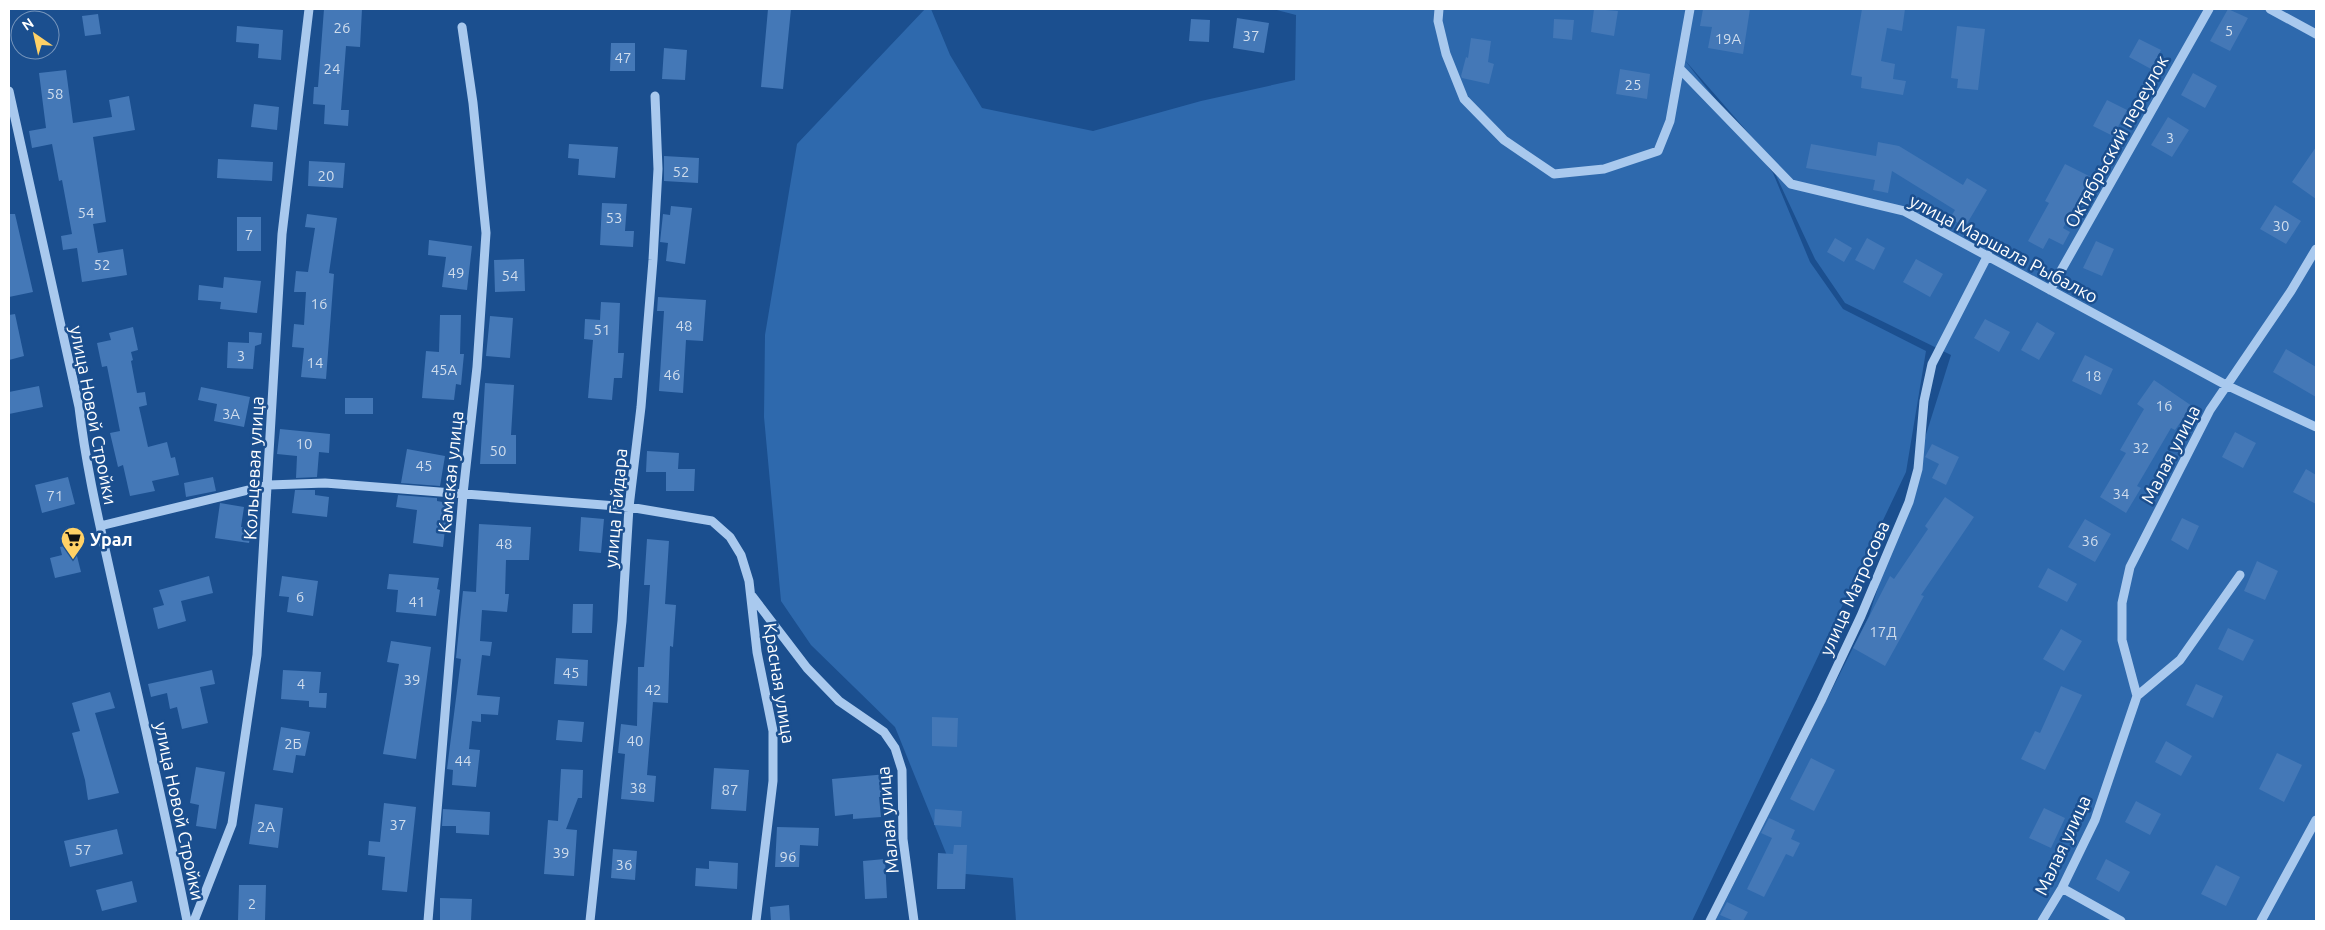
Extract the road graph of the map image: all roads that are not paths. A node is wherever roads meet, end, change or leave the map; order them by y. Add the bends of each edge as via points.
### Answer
1 (309, 9) edge
2 (1439, 9) edge
3 (1690, 9) edge
4 (2209, 9) edge
5 (2270, 9) edge
6 (462, 27) dead end
7 (2316, 34) edge
8 (1680, 69) junction
9 (9, 91) edge
10 (655, 96) dead end
11 (2316, 249) edge
12 (1988, 255) junction
13 (2050, 290) junction
14 (2226, 385) junction
15 (2316, 428) edge
16 (269, 485) junction
17 (464, 494) junction
18 (629, 507) junction
19 (100, 526) junction
20 (2240, 575) dead end
21 (752, 596) junction
22 (2137, 696) junction
23 (2316, 820) edge
24 (2062, 888) junction
25 (187, 921) edge
26 (194, 921) edge
27 (428, 921) edge
28 (590, 921) edge
29 (756, 921) edge
30 (914, 921) edge
31 (1710, 921) edge
32 (2042, 921) edge
33 (2121, 921) edge
34 (2261, 921) edge

1 - 16 street, Кольцевая улица via 282,234
2 - 8 street via 1438,21 1446,54 1464,99 1504,140 1554,174 1604,169 1658,151 1670,121
3 - 8 street
4 - 13 street, Октябрьский переулок
5 - 7 street
6 - 17 street, Камская улица via 486,233
8 - 12 street, улица Маршала Рыбалко via 1792,184 1904,212
9 - 19 street, улица Новой Стройки via 79,407
10 - 18 street, улица Гайдара via 658,169 653,260
11 - 14 street, Малая улица
12 - 13 street, улица Маршала Рыбалко
12 - 31 street, улица Матросова via 1932,364 1924,401 1918,469 1910,502 1821,701
13 - 14 street, улица Маршала Рыбалко
14 - 15 street, улица Маршала Рыбалко
14 - 22 street, Малая улица via 2203,422 2140,546 2124,587 2122,640
16 - 17 street via 326,483
16 - 19 street
16 - 26 street, Кольцевая улица via 257,655 232,824
17 - 18 street
17 - 27 street, Камская улица
18 - 21 street, Красная улица via 712,521 730,537 741,555
18 - 28 street, улица Гайдара via 622,621
19 - 25 street, улица Новой Стройки
20 - 22 street via 2180,660
21 - 29 street, Красная улица via 757,652 774,747 773,781
21 - 30 street, Малая улица via 807,668 840,701 884,732 895,748 902,770 903,839
22 - 24 street, Малая улица via 2095,820
23 - 34 street
24 - 32 street, Малая улица
24 - 33 street

